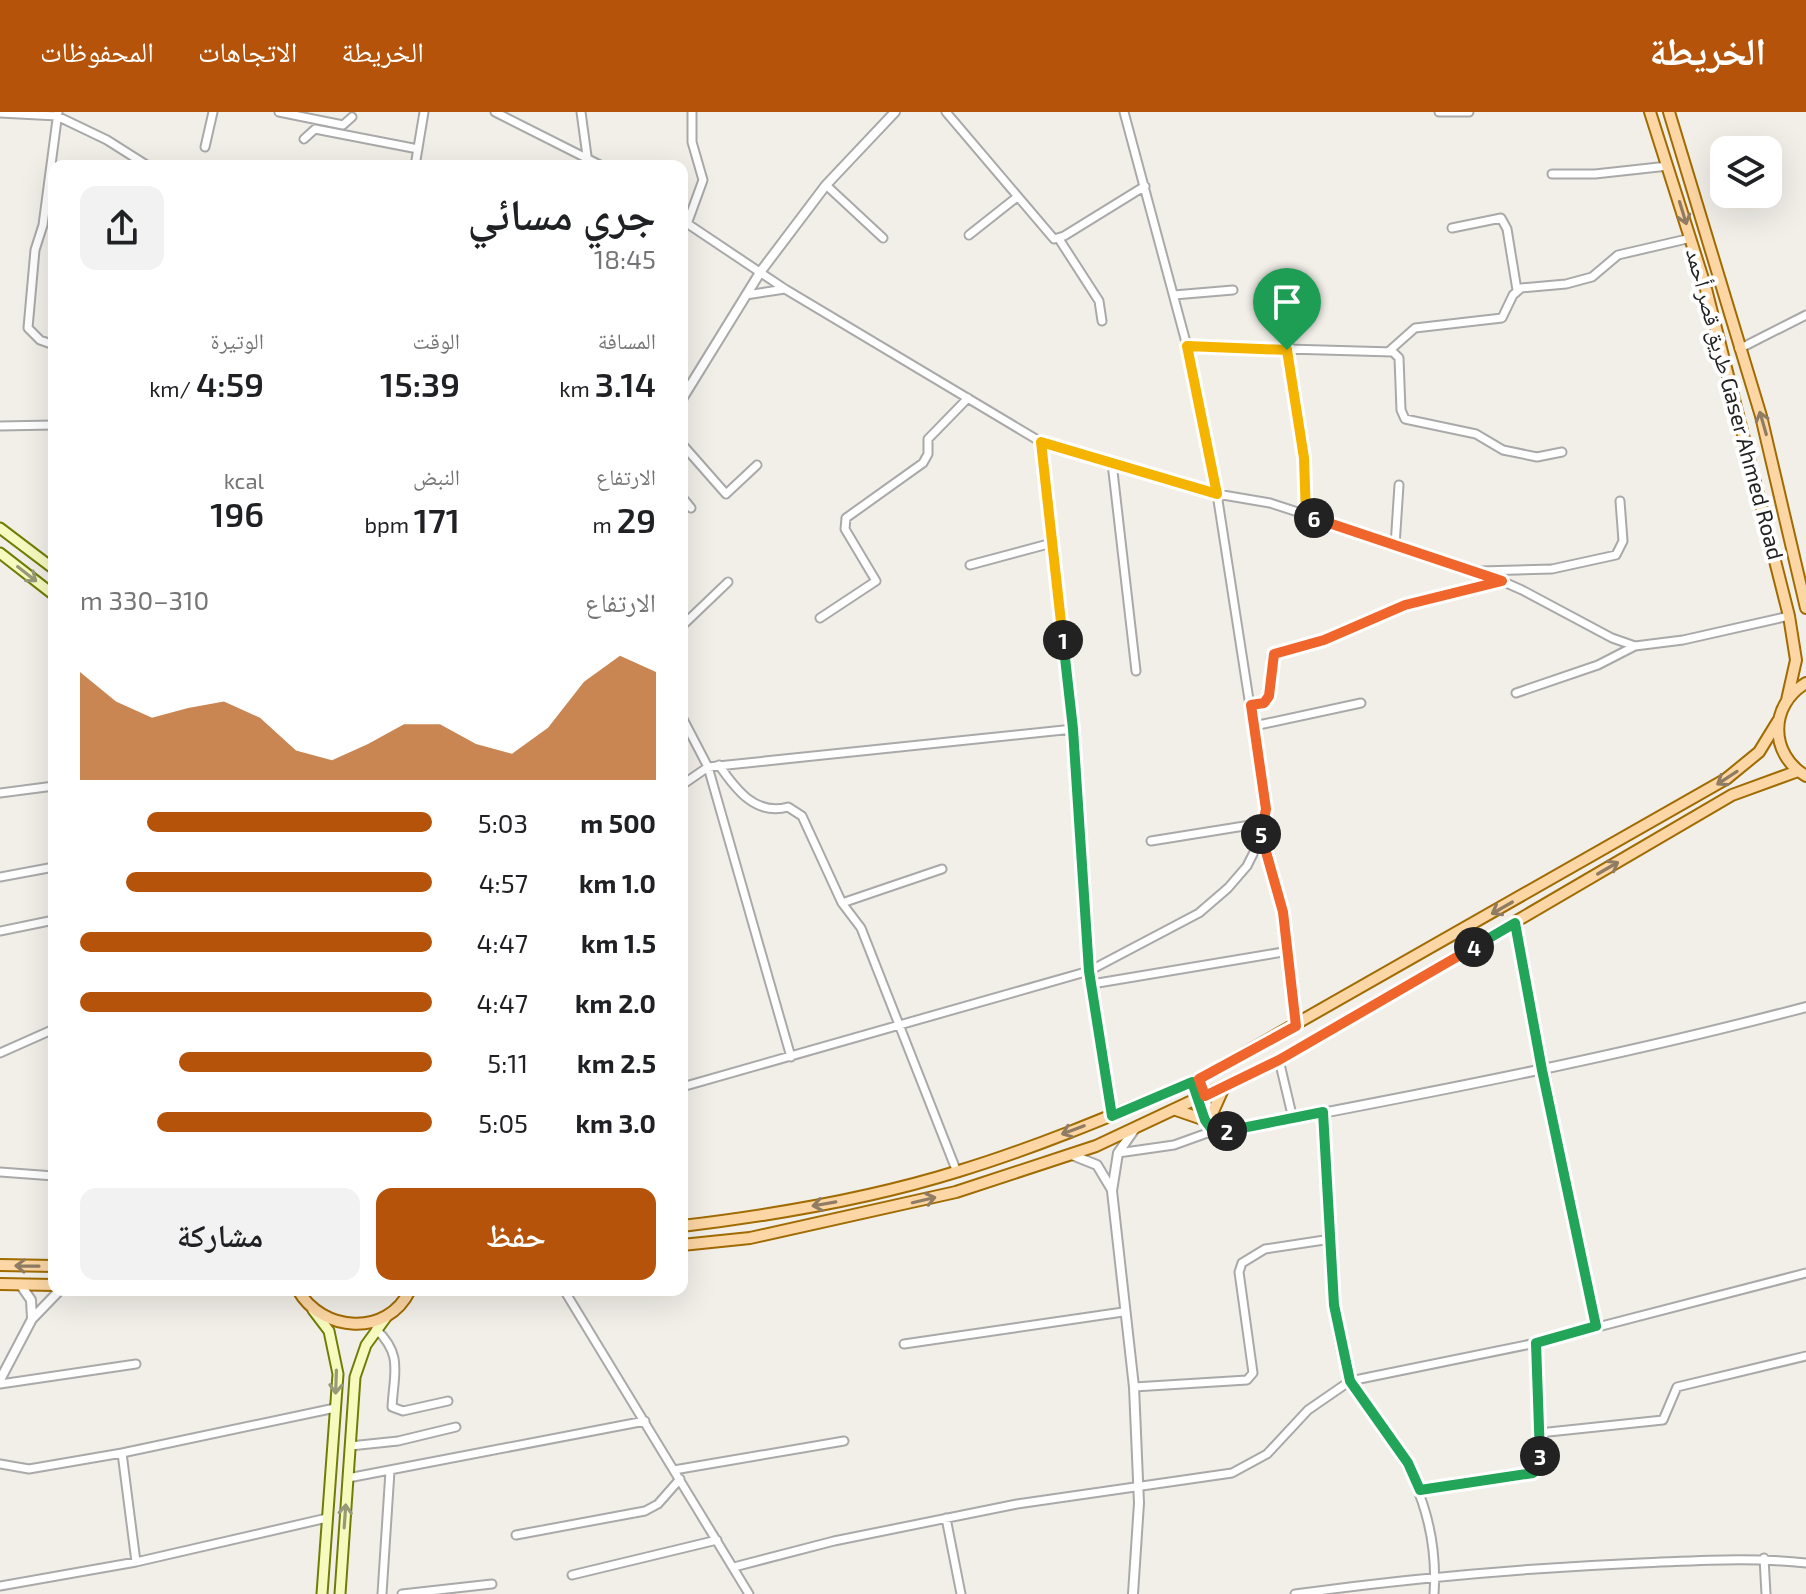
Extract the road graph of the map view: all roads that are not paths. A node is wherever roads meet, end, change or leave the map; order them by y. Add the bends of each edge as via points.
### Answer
1 (213, 112) edge
2 (279, 112) edge
3 (424, 112) edge
4 (495, 112) edge
5 (581, 112) edge
6 (692, 112) edge
7 (895, 112) edge
8 (946, 112) edge
9 (1124, 112) edge
10 (1439, 112) edge
11 (1469, 112) edge
12 (1650, 112) edge
13 (1670, 112) edge
14 (0, 113) edge
15 (58, 114) edge
16 (352, 117) dead end
17 (304, 139) dead end
18 (205, 147) dead end
19 (418, 149) junction
20 (587, 156) junction
21 (52, 160) edge
22 (138, 160) edge
23 (416, 160) edge
24 (593, 160) edge
25 (1668, 166) junction
26 (1552, 174) dead end
27 (826, 185) junction
28 (1145, 186) junction
29 (48, 188) edge
30 (1017, 197) junction
31 (688, 213) edge
32 (43, 225) junction
33 (48, 225) edge
34 (688, 225) edge
35 (1452, 228) dead end
36 (969, 235) dead end
37 (883, 238) dead end
38 (1691, 238) junction
39 (1059, 239) junction
40 (761, 271) junction
41 (785, 289) junction
42 (1233, 290) dead end
43 (1517, 290) junction
44 (746, 295) junction
45 (1174, 295) junction
46 (1806, 315) edge
47 (1102, 321) dead end
48 (48, 343) edge
49 (1187, 346) junction
50 (1739, 349) junction
51 (1287, 350) junction
52 (1388, 352) junction
53 (688, 386) edge
54 (968, 398) junction
55 (48, 425) edge
56 (0, 426) edge
57 (1041, 442) junction
58 (688, 451) edge
59 (1562, 452) dead end
60 (1112, 463) junction
61 (757, 465) dead end
62 (1399, 485) dead end
63 (1217, 494) junction
64 (1620, 501) dead end
65 (688, 504) edge
66 (691, 508) dead end
67 (1306, 515) junction
68 (0, 528) edge
69 (1052, 543) junction
70 (1395, 546) junction
71 (0, 554) edge
72 (48, 564) edge
73 (970, 565) dead end
74 (1479, 571) junction
75 (1502, 581) junction
76 (728, 582) dead end
77 (48, 590) edge
78 (1806, 608) edge
79 (1789, 616) junction
80 (820, 618) dead end
81 (688, 620) edge
82 (1635, 646) junction
83 (1136, 671) dead end
84 (1806, 683) edge
85 (1516, 693) dead end
86 (1787, 700) junction
87 (1361, 703) dead end
88 (1251, 705) junction
89 (1778, 721) junction
90 (1254, 726) junction
91 (688, 729) edge
92 (1073, 729) junction
93 (719, 765) junction
94 (708, 767) junction
95 (1802, 774) edge
96 (688, 781) edge
97 (48, 787) edge
98 (0, 793) edge
99 (1263, 823) junction
100 (1260, 840) junction
101 (1151, 841) dead end
102 (48, 868) edge
103 (942, 869) dead end
104 (0, 877) edge
105 (842, 903) junction
106 (48, 921) edge
107 (1515, 923) junction
108 (0, 931) edge
109 (1289, 951) junction
110 (1089, 971) junction
111 (1092, 984) junction
112 (1806, 1007) edge
113 (900, 1024) junction
114 (1296, 1026) junction
115 (48, 1032) edge
116 (0, 1053) edge
117 (791, 1057) junction
118 (1279, 1060) junction
119 (1542, 1070) junction
120 (1195, 1080) junction
121 (688, 1085) edge
122 (1224, 1087) junction
123 (1201, 1098) junction
124 (1176, 1110) junction
125 (1323, 1112) junction
126 (1112, 1116) junction
127 (1293, 1119) junction
128 (1210, 1123) junction
129 (1137, 1128) junction
130 (1118, 1153) junction
131 (1072, 1155) junction
132 (0, 1172) edge
133 (957, 1172) junction
134 (48, 1176) edge
135 (1112, 1191) junction
136 (688, 1225) edge
137 (1331, 1239) junction
138 (688, 1244) edge
139 (0, 1265) edge
140 (48, 1266) edge
141 (1806, 1273) edge
142 (0, 1284) edge
143 (20, 1284) junction
144 (48, 1285) edge
145 (54, 1296) edge
146 (302, 1296) edge
147 (407, 1296) edge
148 (568, 1296) edge
149 (313, 1310) junction
150 (1123, 1312) junction
151 (387, 1316) junction
152 (32, 1319) junction
153 (1596, 1326) junction
154 (376, 1329) junction
155 (1536, 1343) junction
156 (904, 1344) dead end
157 (1806, 1356) edge
158 (136, 1364) dead end
159 (1350, 1381) junction
160 (0, 1382) edge
161 (1134, 1387) junction
162 (448, 1401) dead end
163 (335, 1408) junction
164 (645, 1421) junction
165 (456, 1427) dead end
166 (1539, 1433) junction
167 (844, 1441) dead end
168 (350, 1446) junction
169 (122, 1453) junction
170 (0, 1464) edge
171 (674, 1470) junction
172 (390, 1471) junction
173 (348, 1478) junction
174 (680, 1479) junction
175 (1138, 1489) junction
176 (1420, 1490) junction
177 (327, 1518) junction
178 (946, 1518) junction
179 (516, 1535) dead end
180 (717, 1540) junction
181 (1764, 1558) junction
182 (136, 1562) junction
183 (1806, 1563) edge
184 (734, 1567) junction
185 (572, 1575) dead end
186 (1435, 1577) junction
187 (492, 1584) dead end
188 (0, 1586) edge
189 (322, 1594) edge
190 (340, 1594) edge
191 (382, 1594) edge
192 (402, 1594) edge
193 (749, 1594) edge
194 (961, 1594) edge
195 (1133, 1594) edge
196 (1295, 1594) edge
197 (1434, 1594) edge
198 (1766, 1594) edge

1 - 18 street
2 - 16 street via 343,125
3 - 19 street
4 - 20 street
5 - 20 street
6 - 31 street via 692,142 703,180
7 - 27 street
8 - 30 street
9 - 28 street
10 - 11 street
12 - 25 main road, طريق قصر أحمد Gaser Ahmed Road
13 - 50 main road, طريق قصر أحمد Gaser Ahmed Road
14 - 15 street
15 - 21 street
15 - 22 street
17 - 19 street via 315,129
19 - 23 street
20 - 24 street
25 - 26 street
25 -> 38 main road, طريق قصر أحمد Gaser Ahmed Road
27 - 37 street
27 - 40 street
28 - 39 street
28 - 45 street
29 - 32 street
30 - 36 street
30 - 39 street via 1048,236
32 - 33 street
32 - 48 street via 35,250 28,328
34 - 40 street
35 - 43 street via 1501,218
38 - 43 street via 1618,255 1592,277
38 - 79 main road, طريق قصر أحمد Gaser Ahmed Road via 1747,438
39 - 47 street via 1099,301
40 - 41 street
40 - 44 street
41 - 44 street
41 - 54 street
42 - 45 street
43 - 52 street via 1502,318 1415,328
44 - 53 street
45 - 49 street
46 - 50 street
49 - 51 street
49 - 63 street
78 -> 50 main road, طريق قصر أحمد Gaser Ahmed Road via 1766,436
51 - 52 street
51 - 67 street via 1304,458
52 - 59 street via 1399,358 1405,419 1476,434 1497,448 1537,457
54 - 57 street
54 - 80 street via 928,439 923,463 846,518 845,529 876,581
55 - 56 street
57 - 60 street
57 - 69 street
58 - 61 street via 726,494
60 - 63 street
60 - 83 street
62 - 70 street
63 - 67 street
63 - 88 street
64 - 74 street via 1623,541 1616,555 1552,569
65 - 66 street
67 - 70 street
68 - 72 main road
69 - 73 street
69 - 92 street
70 - 74 street
71 -> 77 main road
74 - 75 street
75 - 82 street
75 - 88 street via 1405,605 1324,640 1277,652 1271,658 1269,696 1264,703
76 - 81 street
79 - 82 street
79 - 86 main road, طريق قصر أحمد Gaser Ahmed Road via 1796,660
82 - 85 street via 1598,665
84 - 86 main road
86 - 89 main road
87 - 90 street
88 - 90 street
89 - 95 main road via 1781,749
89 -> 114 main road via 1759,752 1726,779
90 - 99 street via 1266,809
91 - 94 street
92 - 93 street
92 - 110 street
93 - 94 street
93 - 105 street via 761,808 788,807 802,816
94 - 96 street
94 - 117 street
107 -> 95 main road via 1732,795
97 - 98 street
99 - 100 street
99 - 101 street
100 - 109 street via 1283,912
100 - 110 street via 1247,866 1199,913
102 - 104 street
103 - 105 street
105 - 113 street via 861,928
106 - 108 street
107 - 118 main road
107 - 119 street
109 - 111 street
109 - 114 street
110 - 111 street
110 - 113 street
111 - 126 street
112 - 119 street
113 - 117 street
113 - 133 street
114 - 120 main road
115 - 116 street
117 - 121 street
118 - 122 main road
118 - 127 street
119 - 125 street
119 - 153 street
120 - 123 street
120 - 126 main road
122 - 123 main road
122 - 128 main road
123 - 124 main road
123 - 128 street
124 - 128 main road
124 - 129 main road
125 - 127 street
125 - 137 street
126 -> 133 main road
127 - 128 street
128 - 130 street via 1174,1145
129 - 130 street
129 - 131 main road
130 - 135 street
131 - 135 street via 1097,1165
138 -> 131 main road via 750,1238 860,1215 956,1192
132 - 134 street
133 -> 136 main road via 843,1201
135 - 150 street
137 - 159 street via 1334,1305
137 - 161 street via 1265,1249 1242,1263 1253,1373 1247,1380
140 -> 139 main road
141 - 153 street
142 - 143 main road
143 - 144 main road
143 - 152 street via 31,1300
145 - 152 street
146 - 149 main road
147 - 151 main road
148 - 164 street
149 - 151 main road via 327,1319 357,1325
149 -> 163 main road via 335,1349
150 - 156 street
150 - 161 street
151 - 154 main road
152 - 160 street
153 - 155 street
154 - 162 street via 396,1354 392,1407 403,1411
154 - 168 main road via 355,1377
155 - 159 street
155 - 166 street
157 - 166 street via 1677,1387 1663,1420
158 - 160 street
159 - 175 street via 1308,1410 1254,1463 1232,1473
159 - 176 street via 1408,1463
161 - 175 street
163 - 169 street
163 - 177 main road
164 - 171 street
164 - 172 street
165 - 168 street
166 - 176 street via 1540,1463 1533,1473
167 - 171 street
168 - 173 main road
169 - 170 street via 29,1469
169 - 182 street
171 - 174 street
172 - 173 street
172 - 191 street
190 -> 173 main road
174 - 179 street via 645,1511
174 - 180 street
175 - 178 street
175 - 195 street
176 - 186 street via 1435,1552
177 - 182 street
177 - 189 main road
178 - 184 street
178 - 194 street
180 - 184 street
180 - 185 street
181 - 183 street
181 - 186 street
181 - 198 street
182 - 188 street
184 - 193 street
186 - 196 street
186 - 197 street
187 - 192 street

